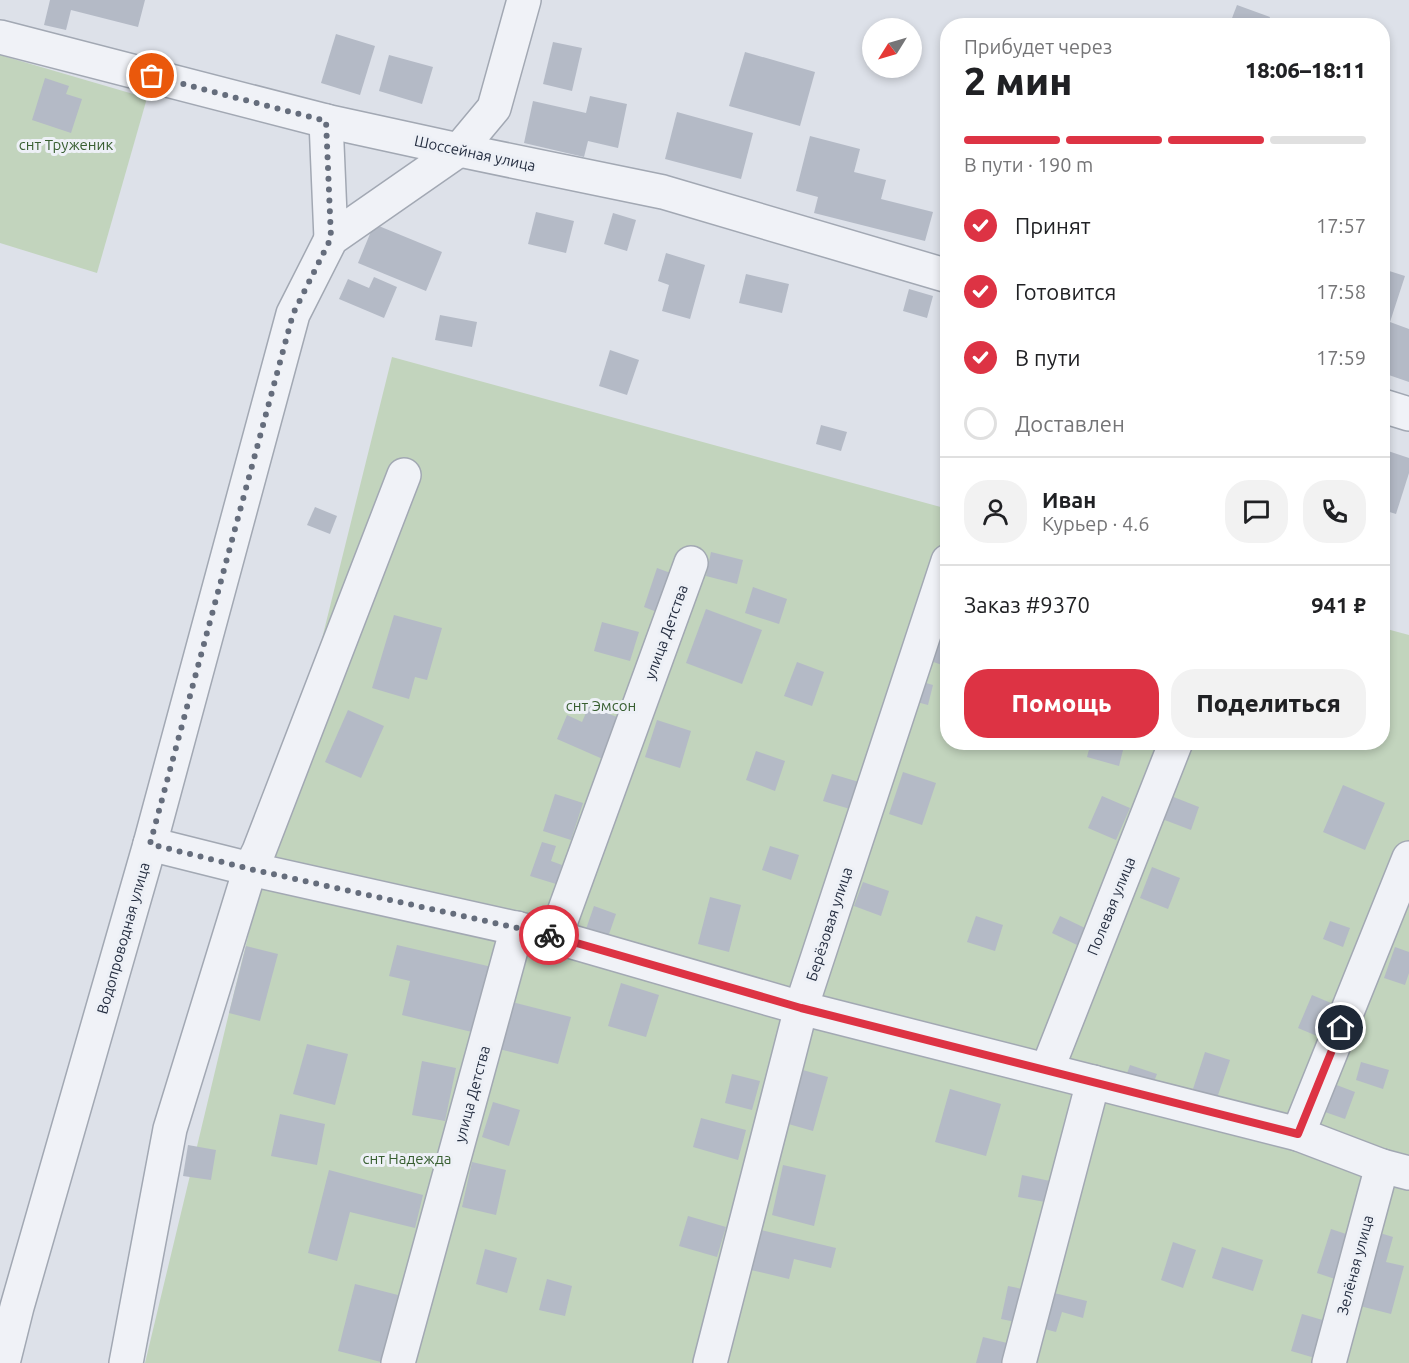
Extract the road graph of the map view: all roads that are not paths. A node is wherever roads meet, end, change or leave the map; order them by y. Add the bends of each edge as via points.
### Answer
1 (524, 0) edge
2 (0, 37) edge
3 (326, 121) junction
4 (459, 150) junction
5 (331, 238) junction
6 (940, 274) edge
7 (1390, 408) edge
8 (1409, 414) edge
9 (404, 475) dead end
10 (691, 563) dead end
11 (940, 585) edge
12 (1173, 750) edge
13 (150, 844) junction
14 (1409, 858) edge
15 (250, 869) junction
16 (517, 928) junction
17 (555, 937) junction
18 (801, 1008) junction
19 (1047, 1070) junction
20 (1093, 1082) junction
21 (1298, 1134) junction
22 (1396, 1170) edge
23 (9, 1306) edge
24 (3, 1363) edge
25 (126, 1363) edge
26 (398, 1363) edge
27 (710, 1363) edge
28 (1019, 1363) edge
29 (1329, 1363) edge

1 - 4 street, Водопроводная улица via 494,108
2 - 3 street, Шоссейная улица
3 - 4 street, Шоссейная улица
3 - 5 street
4 - 5 street, Водопроводная улица
4 - 6 street, Шоссейная улица via 663,192
5 - 13 street, Водопроводная улица via 293,314
7 - 8 street
9 - 15 street
10 - 17 street, улица Детства
11 - 18 street, Берёзовая улица
12 - 19 street, Полевая улица
13 - 15 street
13 - 23 street, Водопроводная улица
14 - 21 street
15 - 16 street
15 - 25 street via 170,1129
16 - 17 street
16 - 26 street, улица Детства
17 - 18 street
18 - 19 street
18 - 27 street, Берёзовая улица
19 - 20 street
20 - 21 street
20 - 28 street
21 - 22 street
22 - 29 street, Зелёная улица
23 - 24 street, Водопроводная улица

